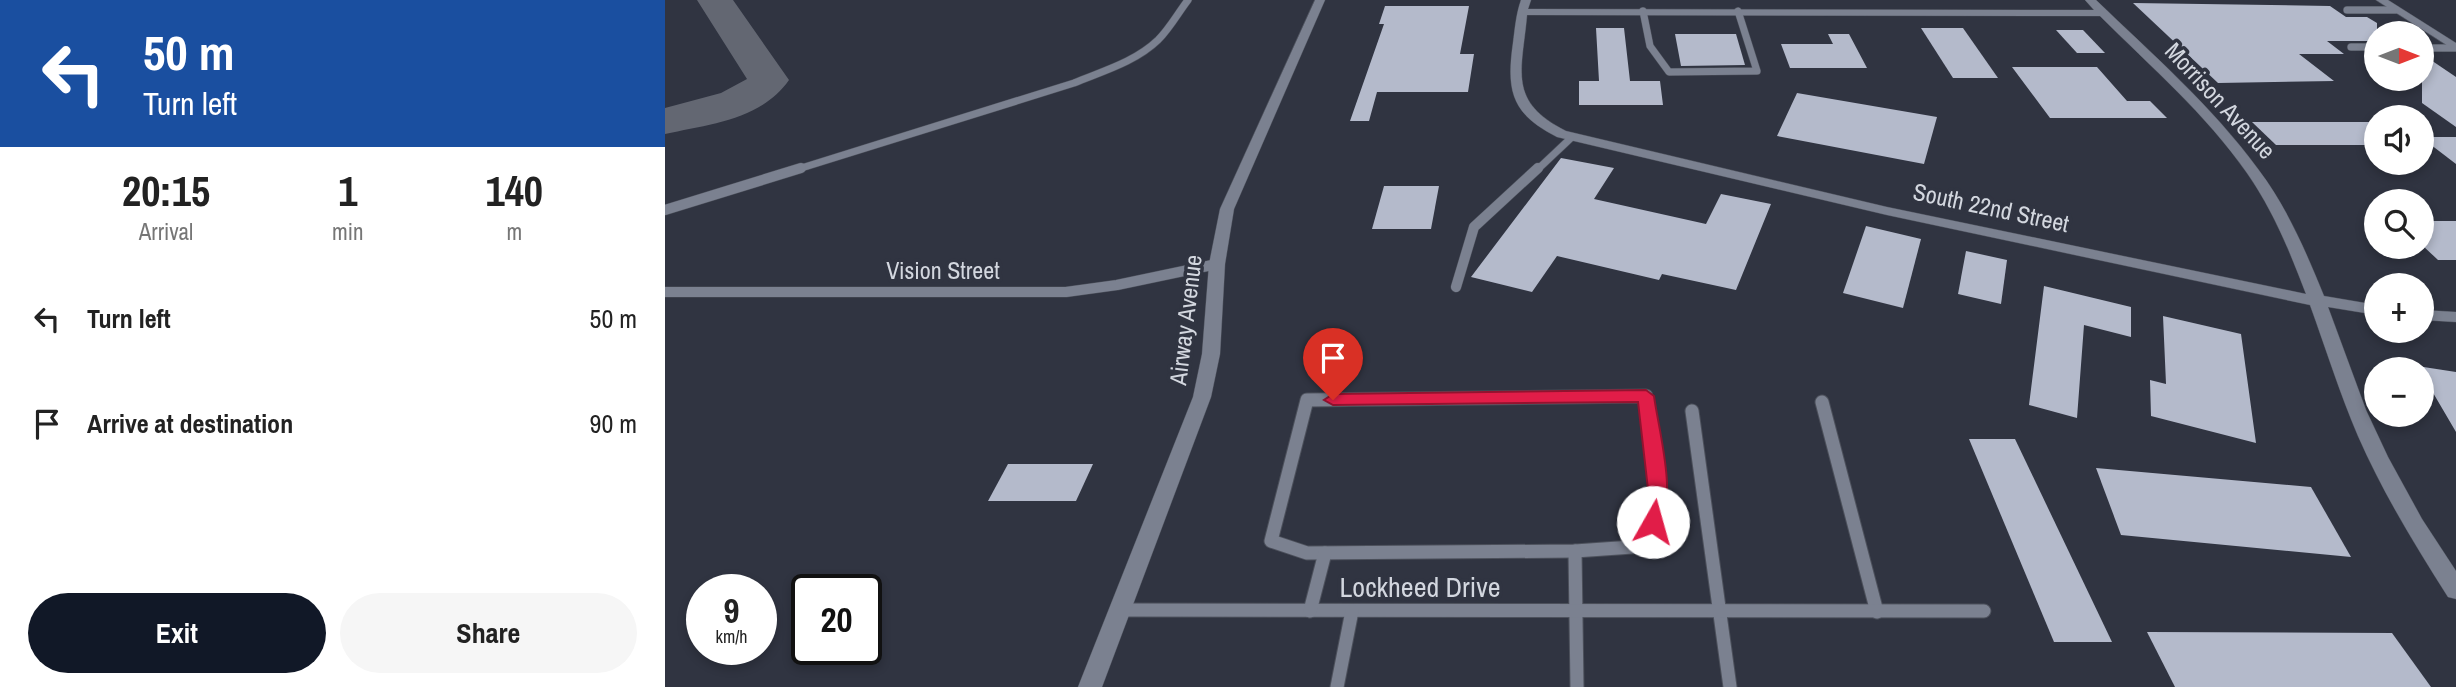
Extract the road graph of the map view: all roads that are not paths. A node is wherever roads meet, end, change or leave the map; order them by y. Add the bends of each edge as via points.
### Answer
1 (1188, 0) edge
2 (1320, 0) edge
3 (2090, 0) edge
4 (2381, 0) edge
5 (1524, 6) edge
6 (2347, 10) dead end
7 (2396, 10) junction
8 (1643, 11) junction
9 (1738, 11) junction
10 (2103, 13) junction
11 (2351, 47) dead end
12 (2364, 47) edge
13 (2434, 48) edge
14 (2456, 48) edge
15 (1572, 137) junction
16 (665, 210) edge
17 (1217, 264) junction
18 (1456, 288) dead end
19 (665, 292) edge
20 (2315, 301) junction
21 (2364, 308) edge
22 (2434, 315) edge
23 (2456, 317) edge
24 (1822, 402) dead end
25 (1692, 411) dead end
26 (1575, 551) junction
27 (1325, 553) junction
28 (2456, 590) edge
29 (1120, 610) junction
30 (1310, 611) junction
31 (1352, 611) junction
32 (1984, 611) dead end
33 (1576, 612) junction
34 (1720, 612) junction
35 (1877, 612) junction
36 (1090, 687) edge
37 (1337, 687) edge
38 (1577, 687) edge
39 (1730, 687) edge

1 - 16 lane via 1164,34 1146,49 1074,83
2 - 17 street, Airway Avenue via 1227,209
3 - 10 street, Morrison Avenue
4 - 7 street
5 - 8 street
5 - 15 street, South 22nd Street via 1517,97 1538,123
6 - 7 lane
7 - 14 street
8 - 9 street
8 - 9 lane via 1650,46 1669,72 1757,71
9 - 10 street
10 - 20 street, Morrison Avenue via 2246,160 2283,219
11 - 12 lane
13 - 14 lane
15 - 18 lane via 1474,227
15 - 20 street, South 22nd Street via 1887,211
17 - 19 lane, Vision Street via 1066,292
17 - 29 street, Airway Avenue via 1211,354 1202,397
20 - 21 street, South 22nd Street
20 - 28 street, Morrison Avenue via 2380,462
22 - 23 street
24 - 35 lane
25 - 34 lane
26 - 27 lane
26 - 27 lane via 1647,546 1659,498 1646,396 1307,400 1271,541 1307,554
26 - 33 lane
27 - 30 lane
29 - 30 lane, Lockheed Drive
29 - 36 street, Airway Avenue
30 - 31 lane, Lockheed Drive
31 - 33 lane, Lockheed Drive
31 - 37 lane
32 - 35 lane, Lockheed Drive
33 - 34 lane, Lockheed Drive
33 - 38 lane
34 - 35 lane, Lockheed Drive
34 - 39 lane

